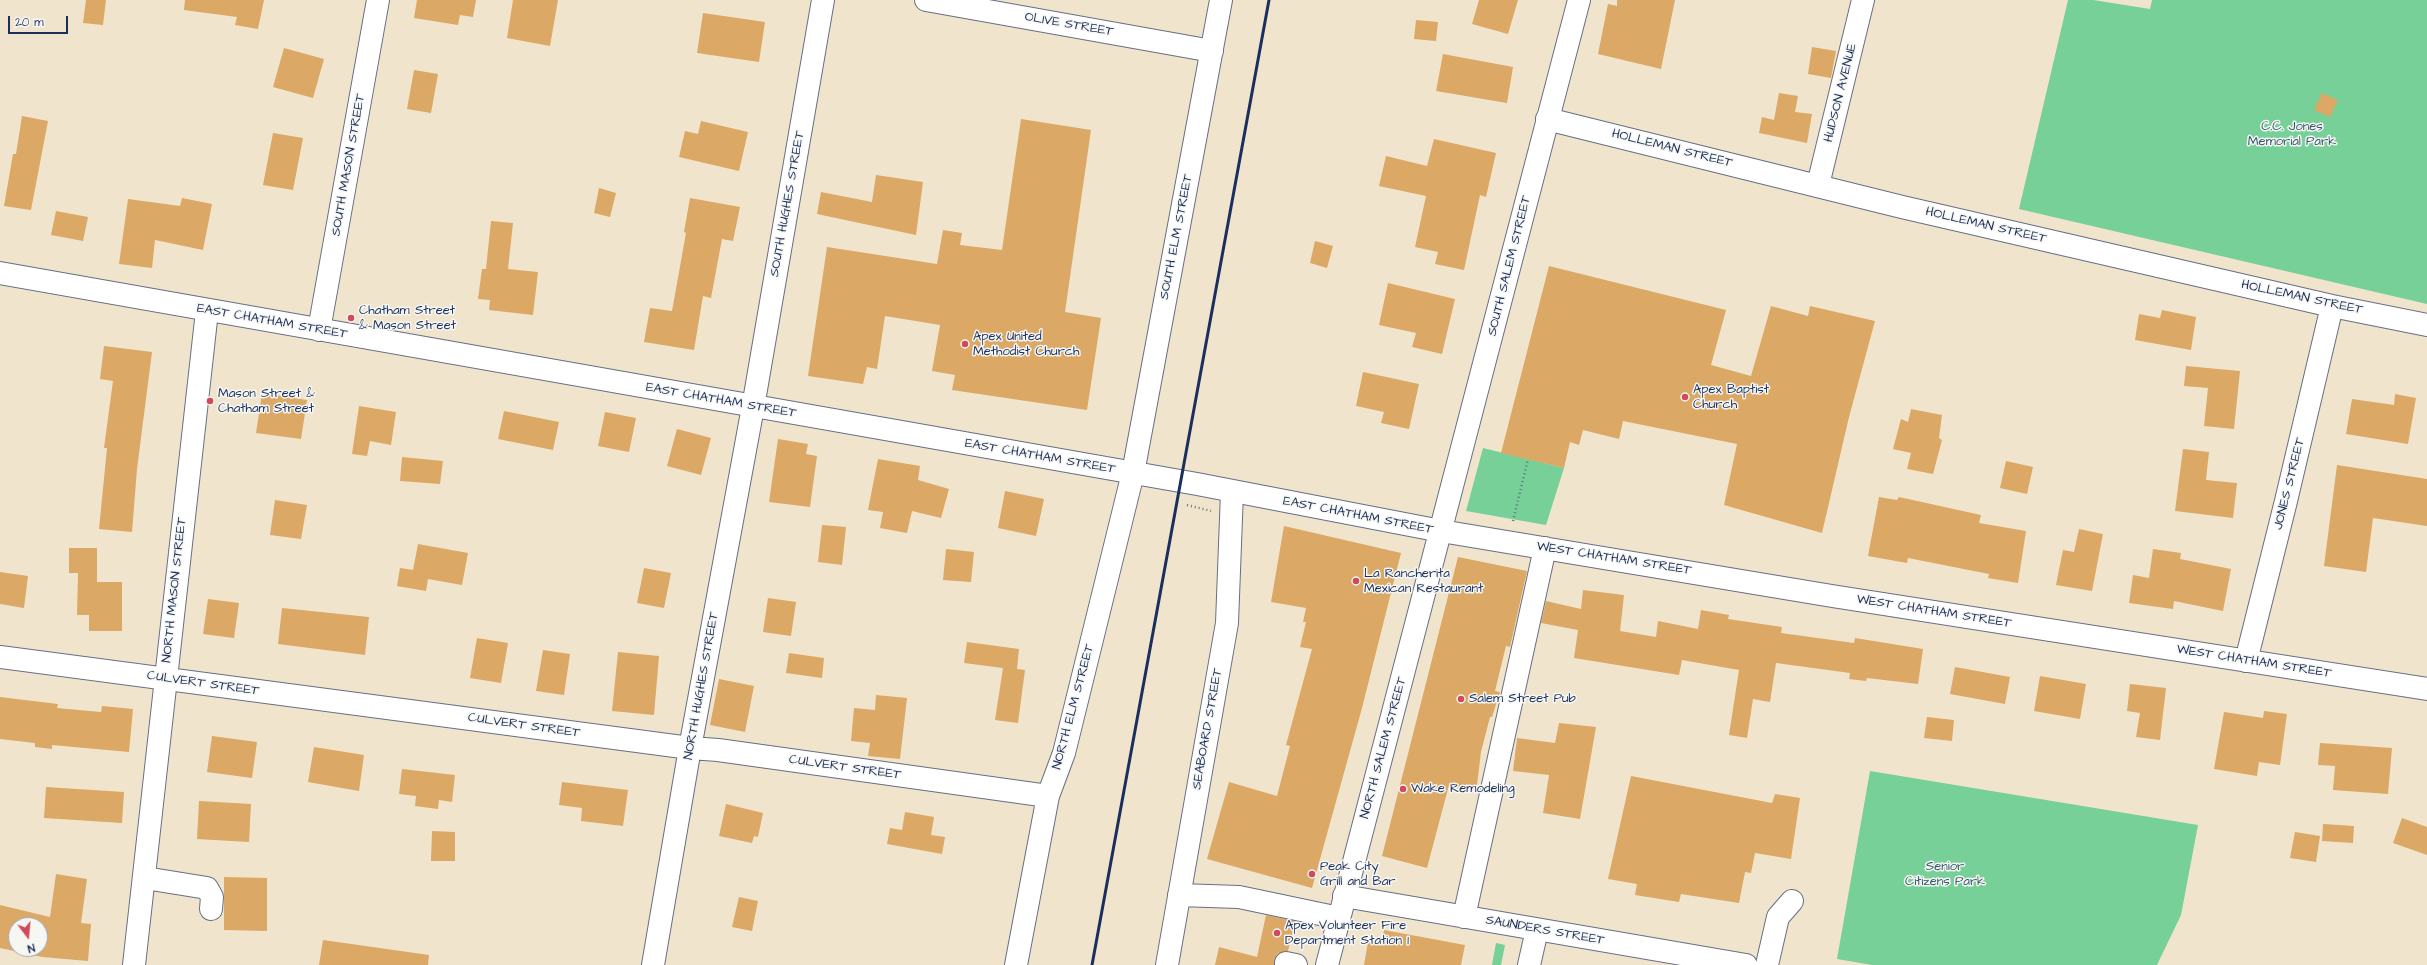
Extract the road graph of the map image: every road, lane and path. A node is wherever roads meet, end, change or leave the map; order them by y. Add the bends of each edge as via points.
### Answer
1 (378, 0) edge
2 (823, 0) edge
3 (926, 0) edge
4 (1221, 0) edge
5 (1579, 0) edge
6 (1863, 0) edge
7 (1212, 50) junction
8 (1547, 118) junction
9 (1818, 185) junction
10 (0, 273) edge
11 (2332, 306) junction
12 (207, 311) junction
13 (2427, 325) edge
14 (319, 330) junction
15 (754, 407) junction
16 (1528, 459) dead end
17 (1133, 473) junction
18 (1232, 492) junction
19 (1513, 521) dead end
20 (1441, 531) junction
21 (1545, 548) junction
22 (0, 657) edge
23 (2246, 661) junction
24 (165, 679) junction
25 (2427, 689) edge
26 (690, 748) junction
27 (1048, 796) junction
28 (145, 878) junction
29 (1179, 896) junction
30 (1344, 896) junction
31 (1792, 901) dead end
32 (211, 909) dead end
33 (1464, 917) junction
34 (1339, 918) junction
35 (1537, 930) junction
36 (134, 965) edge
37 (653, 965) edge
38 (1016, 965) edge
39 (1167, 965) edge
40 (1327, 965) edge
41 (1529, 965) edge
42 (1746, 965) edge
43 (1767, 965) edge

1 - 14 street, SOUTH MASON STREET
2 - 15 street, SOUTH HUGHES STREET
3 - 7 street, OLIVE STREET
4 - 7 street, SOUTH ELM STREET
5 - 8 street, SOUTH SALEM STREET
6 - 9 street, HUDSON AVENUE
7 - 17 street, SOUTH ELM STREET
8 - 9 street, HOLLEMAN STREET
8 - 20 street, SOUTH SALEM STREET
9 - 11 street, HOLLEMAN STREET via 1945,217
10 - 12 street, EAST CHATHAM STREET
11 - 13 street, HOLLEMAN STREET
11 - 23 street, JONES STREET
12 - 14 street, EAST CHATHAM STREET
12 - 24 street, NORTH MASON STREET
14 - 15 street, EAST CHATHAM STREET
15 - 17 street, EAST CHATHAM STREET
15 - 26 street, NORTH HUGHES STREET
16 - 19 path
17 - 18 street, EAST CHATHAM STREET
17 - 27 street, NORTH ELM STREET via 1064,752
18 - 20 street, EAST CHATHAM STREET
18 - 29 street, SEABOARD STREET via 1227,623
20 - 21 street, WEST CHATHAM STREET
20 - 30 street, NORTH SALEM STREET
21 - 23 street, WEST CHATHAM STREET
21 - 33 street
22 - 24 street, CULVERT STREET
23 - 25 street, WEST CHATHAM STREET
24 - 26 street, CULVERT STREET
24 - 28 street, NORTH MASON STREET
26 - 27 street, CULVERT STREET
26 - 37 street, NORTH HUGHES STREET
27 - 38 street, NORTH ELM STREET
28 - 32 street via 206,888 212,897
28 - 36 street, NORTH MASON STREET
29 - 34 street via 1238,897
29 - 39 street, SEABOARD STREET
30 - 33 street, SAUNDERS STREET
30 - 34 street, NORTH SALEM STREET
31 - 43 street via 1778,917
33 - 35 street, SAUNDERS STREET
34 - 40 street, NORTH SALEM STREET
35 - 41 street
35 - 42 street, SAUNDERS STREET

